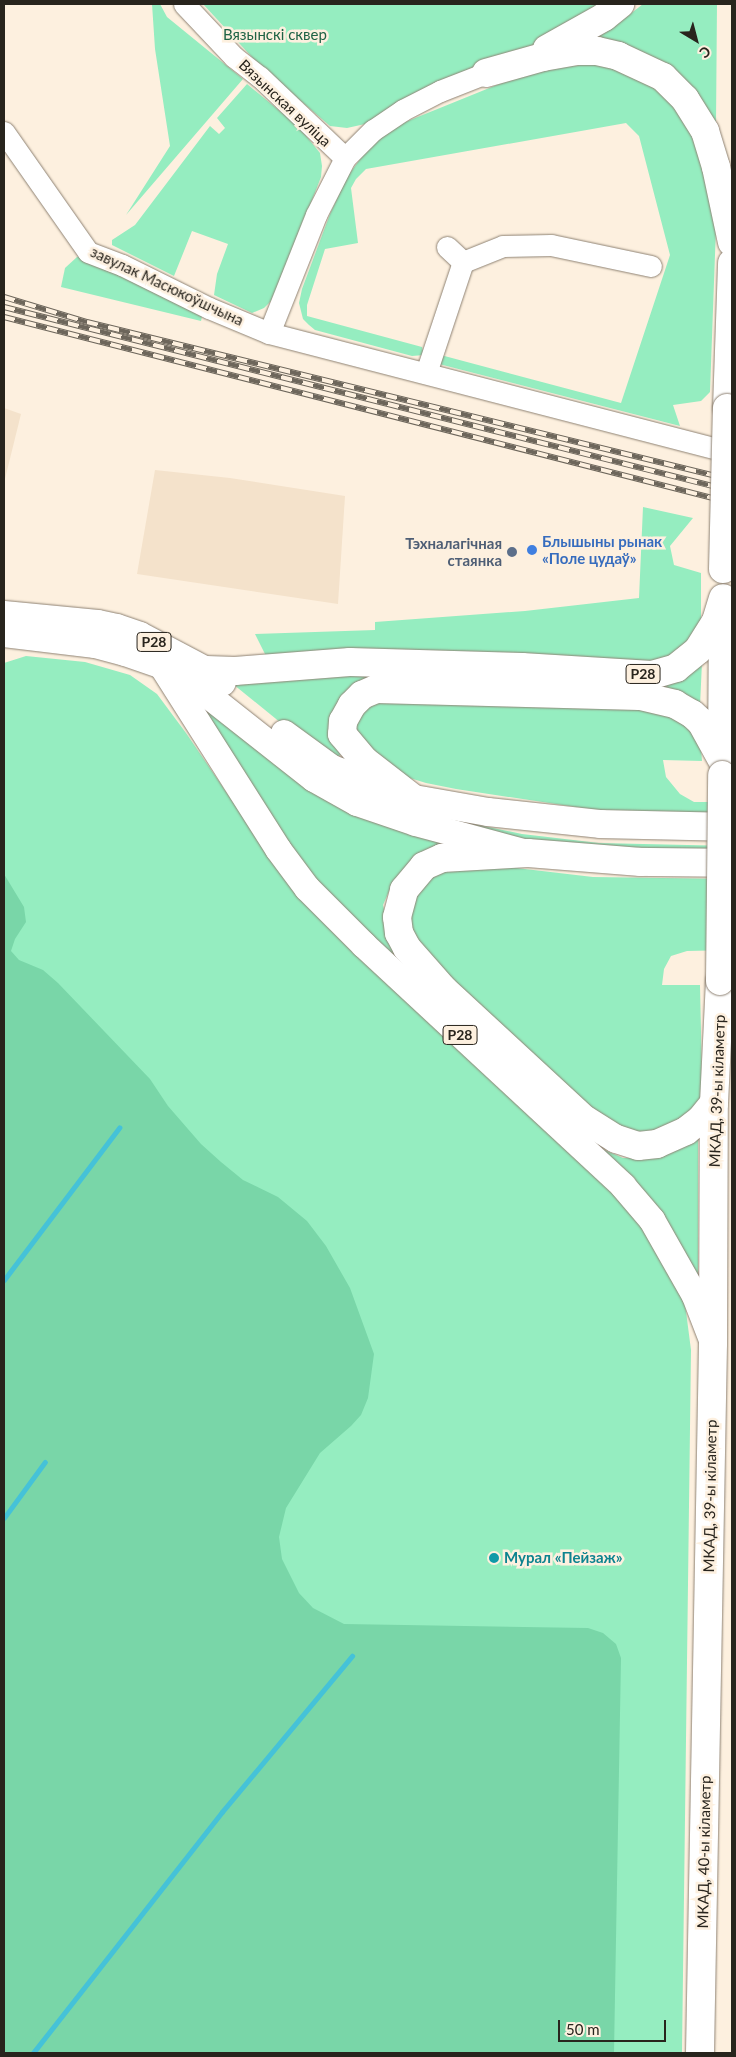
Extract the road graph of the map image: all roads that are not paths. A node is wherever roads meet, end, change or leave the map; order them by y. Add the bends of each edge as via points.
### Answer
1 (184, 4) edge
2 (620, 4) edge
3 (486, 74) junction
4 (4, 132) edge
5 (344, 158) junction
6 (732, 242) edge
7 (447, 247) dead end
8 (463, 262) junction
9 (732, 263) edge
10 (651, 266) dead end
11 (270, 333) junction
12 (426, 373) junction
13 (732, 453) edge
14 (723, 598) junction
15 (4, 614) edge
16 (4, 634) edge
17 (162, 666) junction
18 (206, 670) junction
19 (722, 767) junction
20 (414, 799) junction
21 (732, 827) edge
22 (528, 853) junction
23 (732, 863) edge
24 (714, 1103) junction
25 (713, 1343) junction
26 (707, 1650) joint
27 (700, 2053) edge

1 - 5 street, Вязынская вуліца via 234,57 260,77
2 - 3 highway via 577,34
3 - 5 street via 440,91 404,110 373,130
3 - 6 highway via 543,57 597,51 618,56 663,77 685,99 705,131
4 - 11 street, завулак Масюкоўшчына via 88,252
5 - 11 street via 316,215
7 - 8 street
8 - 10 street via 503,246 551,245
8 - 12 street
9 - 14 highway, МКАД, 39-ы кіламетр, bridge
11 - 12 street, завулак Масюкоўшчына
12 - 13 street, завулак Масюкоўшчына
14 - 18 highway, Р28 via 716,621 698,650 676,668 652,675 350,662 235,671
14 - 19 highway, МКАД, 39-ы кіламетр
15 - 18 main road, Р28 via 117,627 140,634
16 - 17 main road, Р28 via 95,645
17 - 22 main road, Р28 via 206,692 314,779 357,804
17 - 25 main road, Р28 via 278,849 307,888 371,952 623,1186 652,1220 695,1296
18 - 20 main road, Р28 via 332,768
19 - 20 highway, Р28 via 701,722 683,707 659,700 639,696 376,688 352,705 343,721 342,734 365,761
19 - 24 highway, МКАД, 39-ы кіламетр, bridge via 720,981
20 - 21 highway, Р28 via 488,812 601,824
22 - 23 highway, Р28 via 642,862
22 - 24 highway, Р28 via 442,858 424,866 404,890 399,903 399,933 407,948 444,990 585,1120 616,1139 638,1146 657,1144 700,1120
24 - 25 highway, МКАД, 39-ы кіламетр
25 - 26 highway, МКАД, 39-ы кіламетр
26 - 27 highway, МКАД, 40-ы кіламетр

